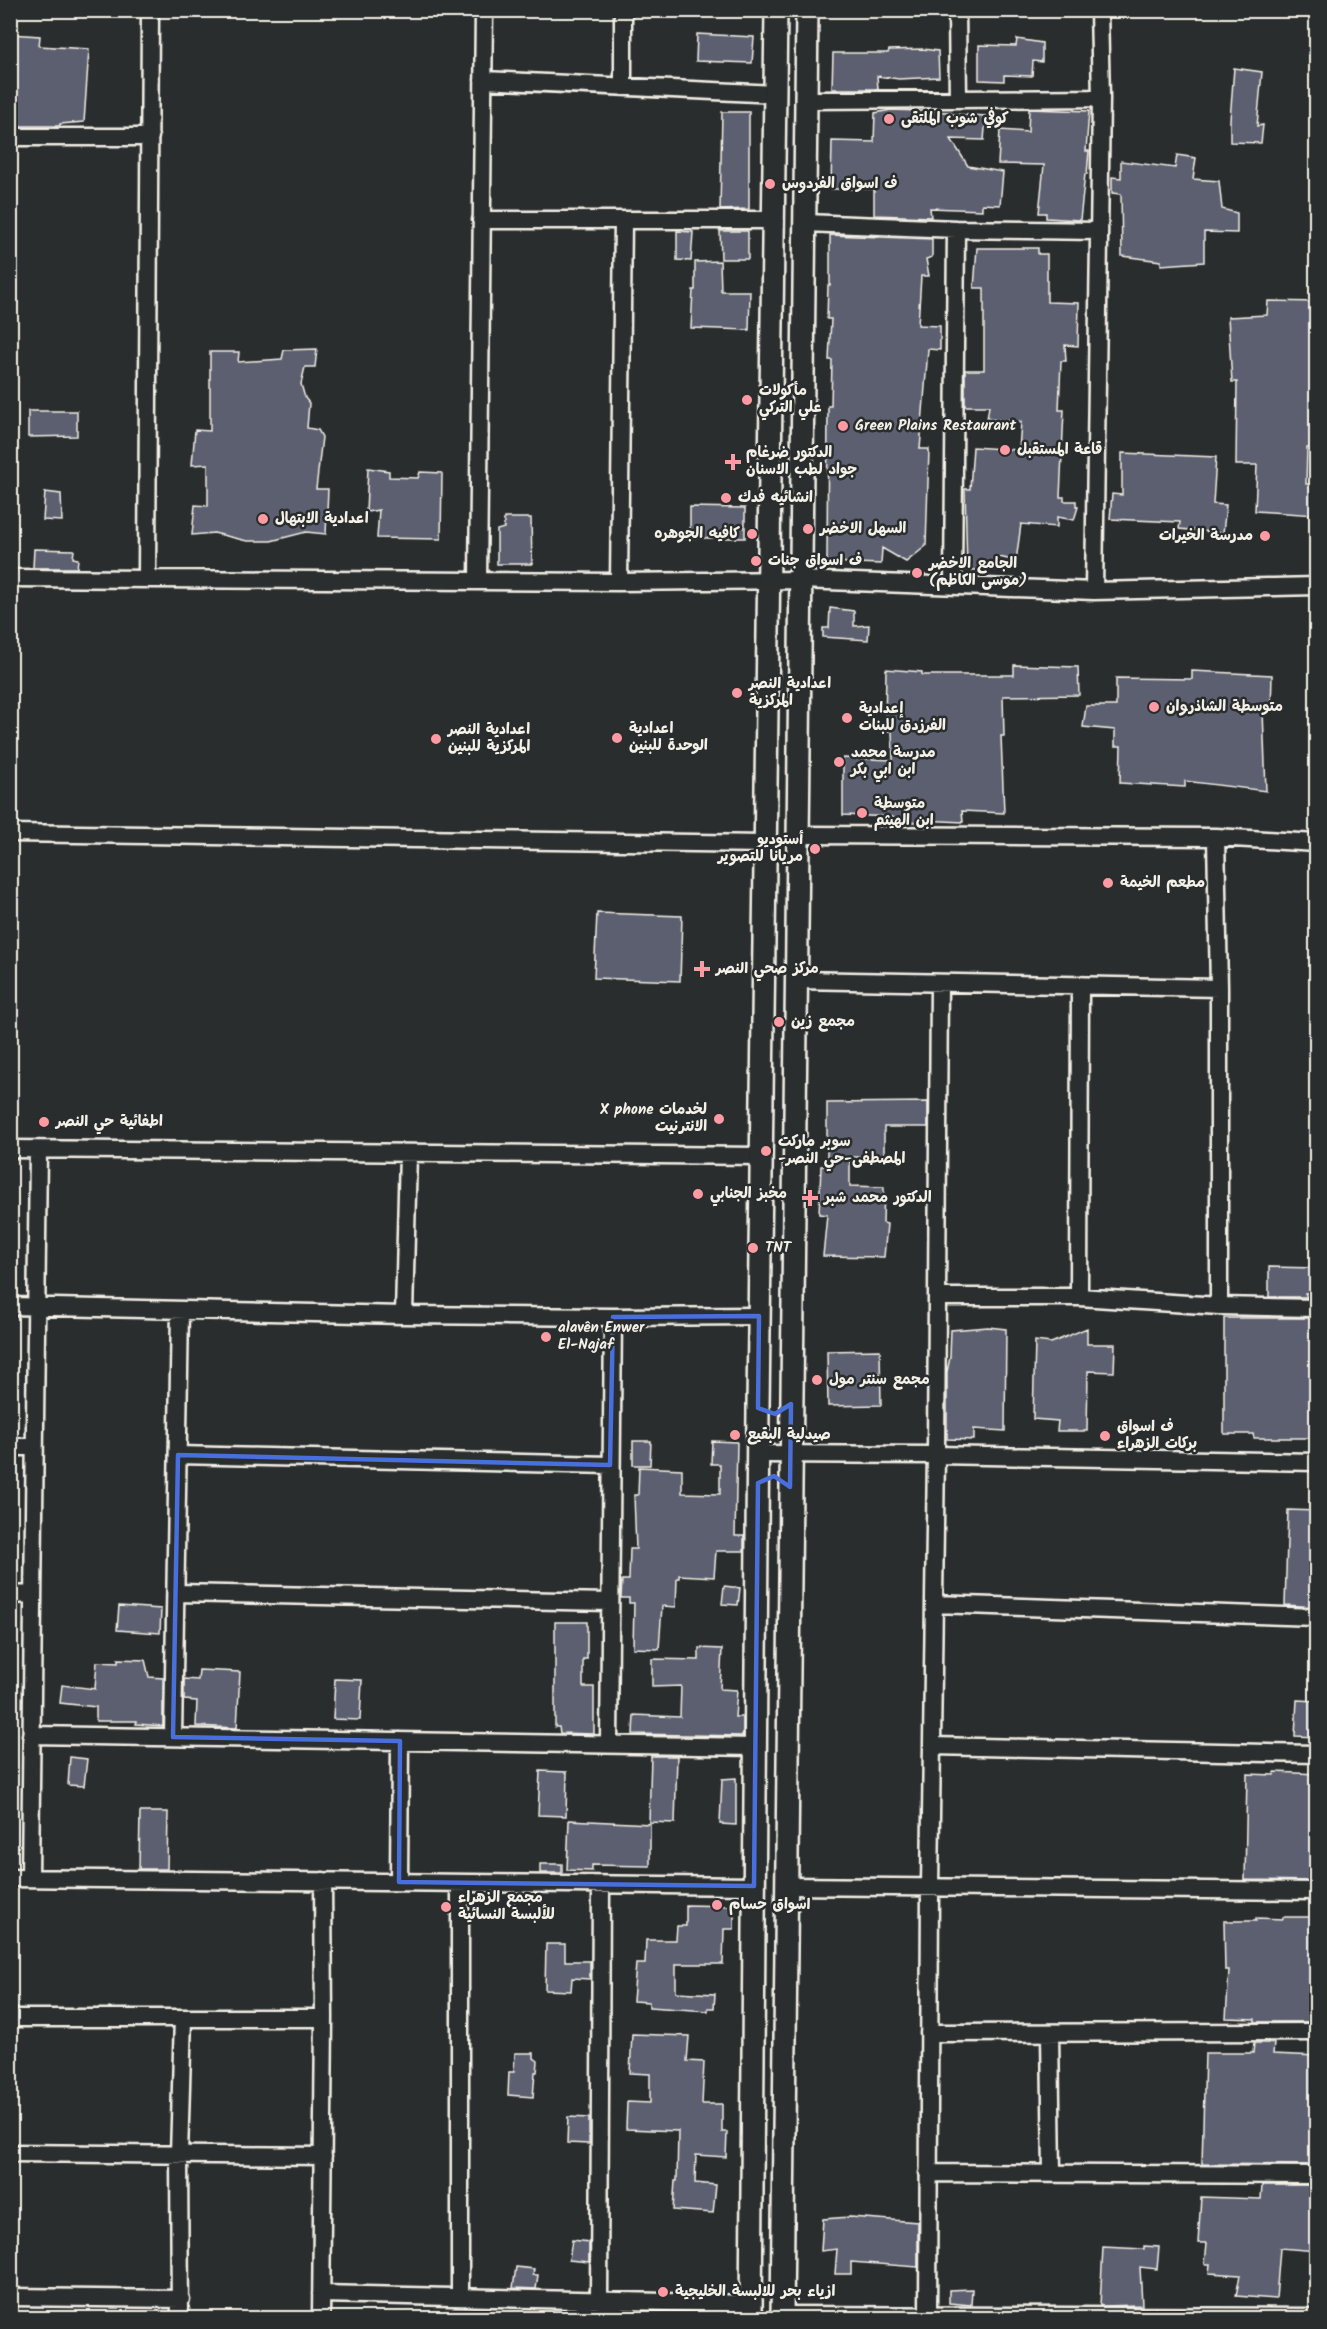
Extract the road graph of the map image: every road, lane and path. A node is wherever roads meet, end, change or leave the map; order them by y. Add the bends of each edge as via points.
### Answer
1 (150, 10) edge
2 (484, 10) edge
3 (623, 10) edge
4 (776, 10) edge
5 (807, 10) edge
6 (957, 10) edge
7 (1099, 10) edge
8 (483, 80) junction
9 (623, 87) junction
10 (775, 94) junction
11 (1101, 98) junction
12 (958, 99) junction
13 (807, 100) junction
14 (10, 136) edge
15 (150, 137) junction
16 (482, 220) junction
17 (623, 220) junction
18 (773, 220) junction
19 (805, 223) junction
20 (956, 229) junction
21 (1098, 231) junction
22 (769, 538) junction
23 (801, 538) junction
24 (10, 578) edge
25 (147, 579) junction
26 (801, 580) junction
27 (478, 581) junction
28 (619, 582) junction
29 (768, 582) junction
30 (953, 585) junction
31 (1317, 586) edge
32 (1094, 591) junction
33 (768, 627) junction
34 (801, 629) junction
35 (10, 833) edge
36 (798, 835) junction
37 (1216, 837) junction
38 (1317, 843) edge
39 (765, 844) junction
40 (796, 980) junction
41 (939, 983) junction
42 (1080, 986) junction
43 (1219, 988) junction
44 (10, 1149) edge
45 (38, 1150) junction
46 (408, 1153) junction
47 (761, 1156) junction
48 (937, 1297) junction
49 (1079, 1297) junction
50 (10, 1306) edge
51 (36, 1306) junction
52 (1219, 1306) junction
53 (1317, 1308) edge
54 (180, 1310) junction
55 (404, 1315) junction
56 (759, 1316) junction
57 (613, 1317) junction
58 (790, 1404) junction
59 (758, 1407) junction
60 (10, 1447) edge
61 (34, 1448) junction
62 (758, 1454) junction
63 (790, 1454) junction
64 (178, 1455) junction
65 (936, 1455) junction
66 (1317, 1462) edge
67 (610, 1464) junction
68 (758, 1483) junction
69 (790, 1487) junction
70 (176, 1593) junction
71 (33, 1594) junction
72 (10, 1595) edge
73 (609, 1602) junction
74 (934, 1604) junction
75 (1317, 1617) edge
76 (31, 1735) junction
77 (173, 1737) junction
78 (400, 1741) junction
79 (609, 1744) junction
80 (932, 1746) junction
81 (755, 1747) junction
82 (1317, 1754) edge
83 (10, 1878) edge
84 (30, 1878) junction
85 (323, 1881) junction
86 (399, 1882) junction
87 (460, 1883) junction
88 (601, 1885) junction
89 (754, 1886) junction
90 (786, 1886) junction
91 (930, 1887) junction
92 (1317, 1890) edge
93 (10, 2018) edge
94 (183, 2018) junction
95 (324, 2018) junction
96 (1317, 2032) edge
97 (929, 2033) junction
98 (1050, 2033) junction
99 (10, 2153) edge
100 (178, 2155) junction
101 (323, 2156) junction
102 (928, 2173) junction
103 (1052, 2174) junction
104 (1317, 2175) edge
105 (752, 2188) junction
106 (783, 2188) junction
107 (321, 2294) junction
108 (10, 2297) edge
109 (460, 2297) junction
110 (181, 2300) junction
111 (599, 2301) junction
112 (751, 2311) edge
113 (928, 2316) junction
114 (782, 2317) edge
115 (1317, 2317) edge
116 (1114, 2318) edge
117 (180, 2319) edge
118 (321, 2319) edge

1 - 15 street
2 - 8 street
3 - 9 street
4 - 10 street
5 - 13 street
6 - 12 street
7 - 11 street
8 - 9 street
8 - 16 street
9 - 10 street
10 - 18 street
11 - 12 street
11 - 21 street
12 - 13 street
13 - 19 street
14 - 15 street
15 - 25 street
16 - 17 street
16 - 27 street
17 - 18 street
17 - 28 street
18 - 22 street
19 - 20 street
19 - 23 street
20 - 21 street
20 - 30 street
21 - 32 street
22 - 23 street via 786,547
22 - 29 street
23 - 26 street
24 - 25 street
25 - 27 street
26 - 29 street
26 - 30 street
26 - 34 street
27 - 28 street
28 - 29 street
29 - 33 street
30 - 32 street
31 - 32 street
33 - 34 street via 785,619 794,621
33 - 39 street
34 - 36 street
35 - 39 street
36 - 37 street
36 - 40 street
37 - 38 street
37 - 43 street
39 - 47 street
40 - 41 street
40 - 58 street
41 - 42 street
41 - 48 street
42 - 43 street
42 - 49 street
43 - 52 street
44 - 45 street
45 - 46 street
45 - 51 street
46 - 47 street
46 - 55 street
47 - 56 street
48 - 49 street
48 - 65 street
49 - 52 street
50 - 51 street
51 - 54 street
51 - 61 street
52 - 53 street
54 - 55 street
54 - 64 street
55 - 57 street
56 - 57 street
56 - 59 street
57 - 67 street
58 - 59 street via 775,1414
58 - 63 street
59 - 62 street
60 - 61 street
61 - 71 street
62 - 63 street
62 - 68 street
63 - 65 street
63 - 69 street
64 - 67 street
64 - 70 street
65 - 66 street
65 - 74 street
67 - 73 street
68 - 69 street via 774,1476
68 - 81 street
69 - 90 street
70 - 73 street
70 - 77 street
71 - 72 street
71 - 76 street
73 - 79 street
74 - 75 street
74 - 80 street
76 - 77 street
76 - 84 street
77 - 78 street
78 - 79 street
78 - 86 street
79 - 81 street
80 - 82 street
80 - 91 street
81 - 89 street
83 - 84 street
84 - 85 street
85 - 86 street
85 - 95 street
86 - 87 street
87 - 88 street
87 - 109 street
88 - 89 street
88 - 111 street
89 - 105 street
90 - 91 street
90 - 106 street
91 - 92 street
91 - 97 street
93 - 94 street
94 - 95 street
94 - 100 street
95 - 101 street
96 - 98 street
97 - 98 street
97 - 102 street
98 - 103 street
99 - 100 street
100 - 101 street
100 - 110 street
101 - 107 street
102 - 103 street
102 - 113 street
103 - 104 street
105 - 106 street
105 - 112 street
106 - 114 street
107 - 109 street
107 - 118 street
108 - 110 street
109 - 111 street
110 - 117 street
111 - 112 street
113 - 114 street
113 - 116 street
115 - 116 street

